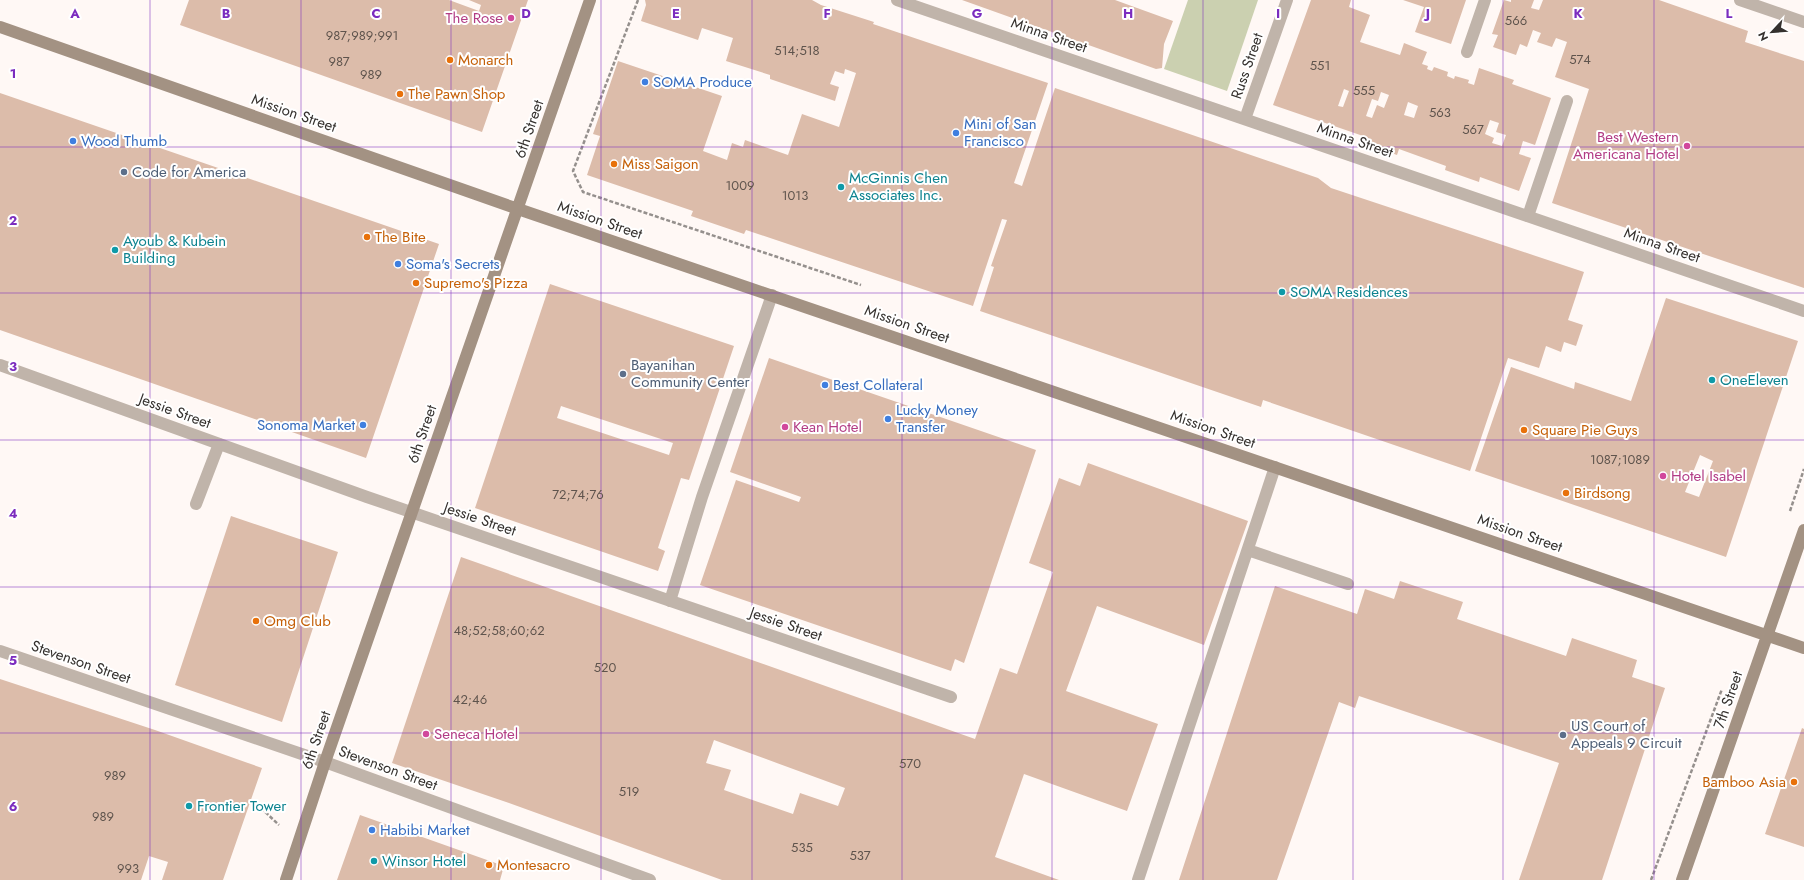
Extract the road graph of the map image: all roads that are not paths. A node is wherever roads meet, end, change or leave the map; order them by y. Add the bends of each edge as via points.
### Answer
1 (590, 0) edge
2 (897, 0) edge
3 (1287, 0) edge
4 (1485, 0) edge
5 (1740, 0) edge
6 (1804, 22) edge
7 (0, 27) edge
8 (1467, 52) dead end
9 (1567, 101) dead end
10 (1245, 120) junction
11 (518, 209) junction
12 (1528, 216) junction
13 (772, 295) junction
14 (1804, 311) edge
15 (0, 366) edge
16 (219, 444) junction
17 (1275, 467) junction
18 (196, 504) dead end
19 (412, 512) junction
20 (1804, 530) edge
21 (1248, 550) junction
22 (1348, 584) dead end
23 (670, 601) junction
24 (1768, 635) junction
25 (1804, 648) edge
26 (0, 651) edge
27 (951, 697) dead end
28 (325, 762) junction
29 (286, 880) edge
30 (650, 880) edge
31 (1138, 880) edge
32 (1682, 880) edge

1 - 11 main road, 6th Street
2 - 10 street, Minna Street
3 - 10 street, Russ Street
4 - 8 street
5 - 6 street
7 - 11 main road, Mission Street
9 - 12 street
10 - 12 street, Minna Street
11 - 13 main road, Mission Street
11 - 19 main road, 6th Street
12 - 14 street, Minna Street
13 - 17 main road, Mission Street
13 - 23 street via 702,497
15 - 16 street, Jessie Street
16 - 18 street
16 - 19 street, Jessie Street
17 - 21 street
17 - 24 main road, Mission Street
19 - 23 street, Jessie Street
19 - 28 main road, 6th Street
20 - 24 main road, 7th Street
21 - 22 street
21 - 31 street
23 - 27 street, Jessie Street
24 - 25 main road, Mission Street
24 - 32 main road, 7th Street
26 - 28 street, Stevenson Street
28 - 29 main road, 6th Street
28 - 30 street, Stevenson Street

